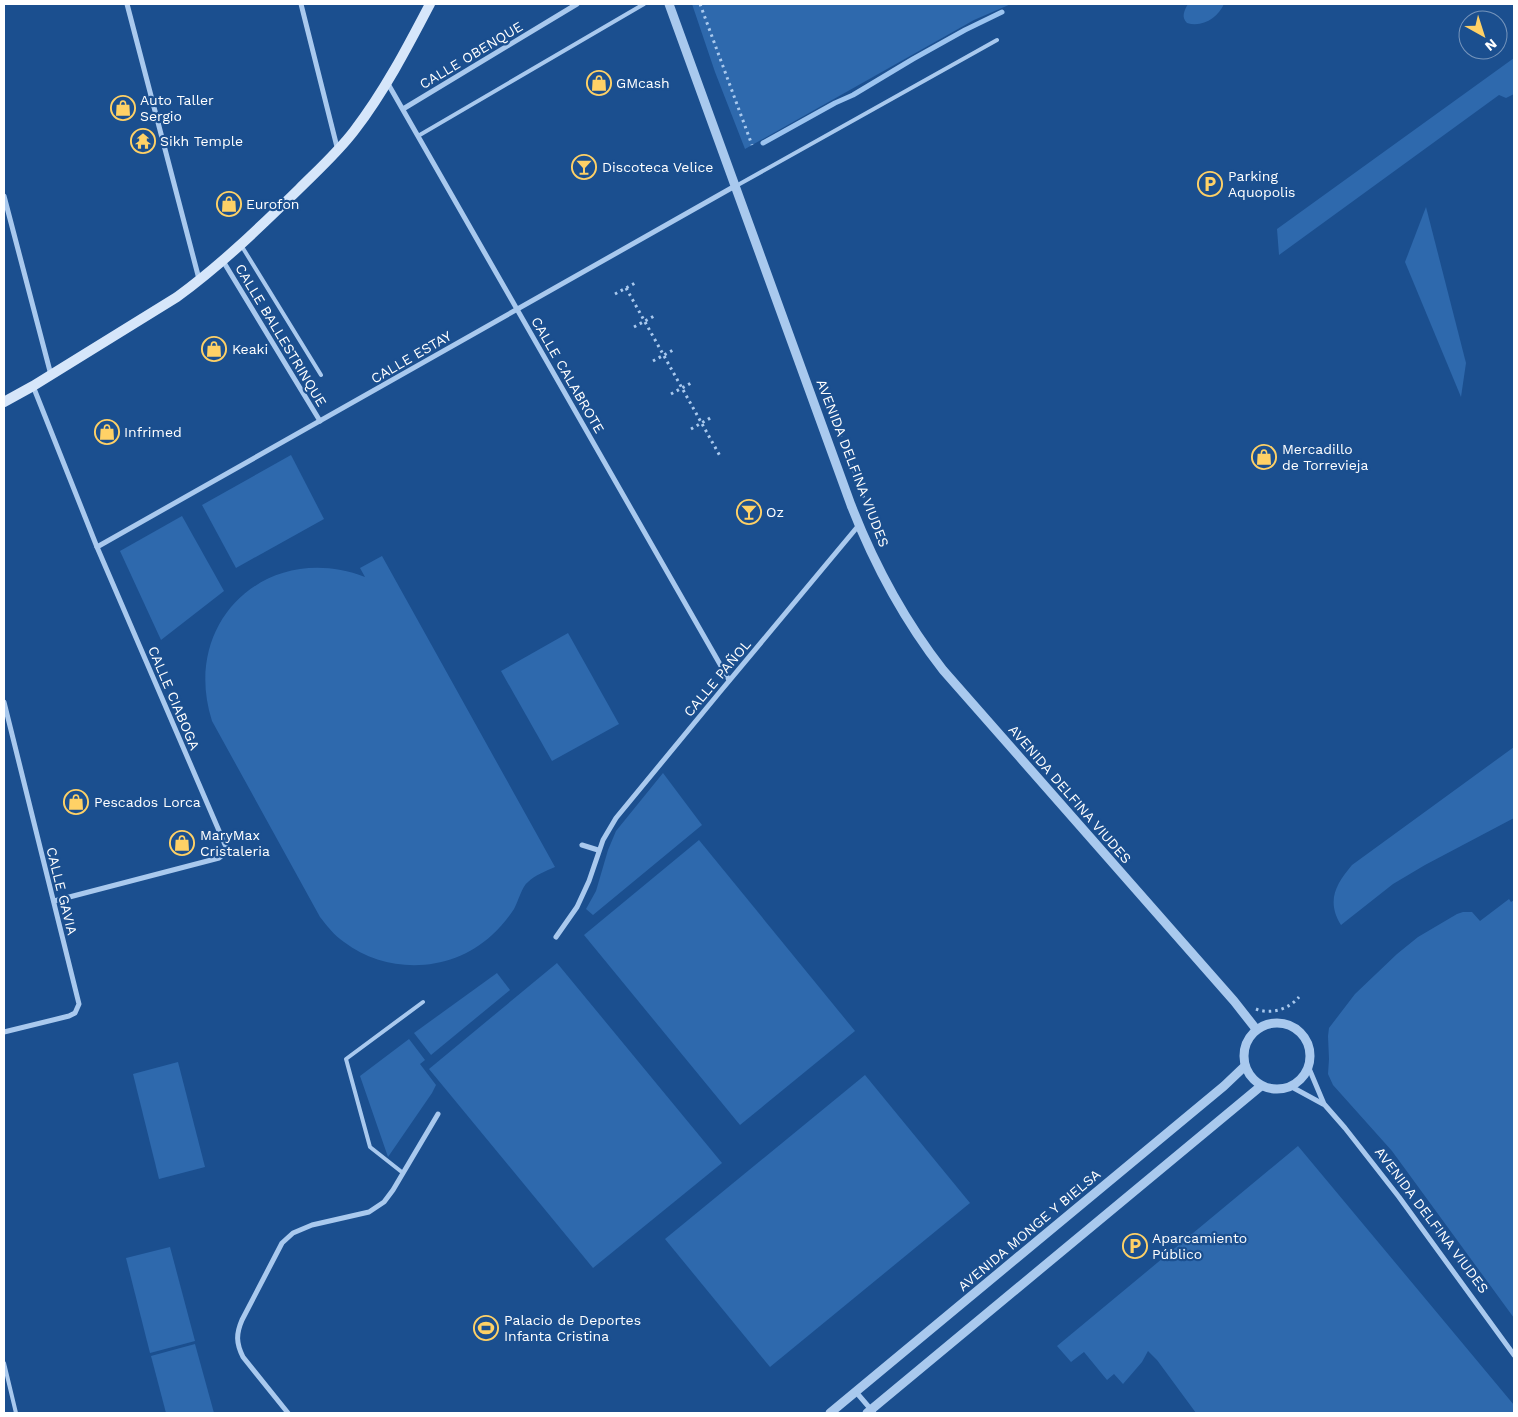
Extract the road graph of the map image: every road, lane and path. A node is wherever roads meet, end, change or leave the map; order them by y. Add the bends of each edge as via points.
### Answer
1 (127, 4) edge
2 (301, 4) edge
3 (430, 4) edge
4 (577, 4) edge
5 (644, 4) edge
6 (669, 4) edge
7 (700, 4) edge
8 (997, 40) dead end
9 (387, 82) junction
10 (403, 109) junction
11 (418, 136) junction
12 (752, 145) dead end
13 (338, 151) junction
14 (736, 186) junction
15 (4, 196) edge
16 (240, 245) junction
17 (223, 261) junction
18 (200, 281) junction
19 (637, 282) dead end
20 (626, 288) junction
21 (615, 294) dead end
22 (518, 310) junction
23 (656, 315) dead end
24 (645, 321) junction
25 (634, 327) dead end
26 (675, 349) dead end
27 (664, 355) junction
28 (653, 361) dead end
29 (51, 375) junction
30 (321, 375) dead end
31 (693, 382) dead end
32 (32, 386) junction
33 (682, 388) junction
34 (671, 394) dead end
35 (4, 402) edge
36 (828, 402) dead end
37 (712, 417) dead end
38 (320, 421) junction
39 (702, 423) junction
40 (691, 429) dead end
41 (720, 456) dead end
42 (859, 525) junction
43 (874, 526) dead end
44 (97, 547) junction
45 (729, 680) junction
46 (4, 702) edge
47 (582, 845) dead end
48 (598, 850) junction
49 (54, 901) junction
50 (556, 937) dead end
51 (1299, 997) dead end
52 (423, 1002) dead end
53 (1253, 1006) dead end
54 (1256, 1029) junction
55 (4, 1032) edge
56 (1245, 1066) junction
57 (1308, 1066) junction
58 (1261, 1086) junction
59 (1290, 1086) junction
60 (1324, 1104) junction
61 (438, 1114) dead end
62 (403, 1174) junction
63 (1514, 1355) edge
64 (4, 1363) edge
65 (856, 1392) junction
66 (871, 1412) edge
67 (16, 1413) edge
68 (288, 1413) edge
69 (830, 1413) edge

1 - 18 street
2 - 13 street
3 - 9 main road
4 - 10 street, CALLE OBENQUE
5 - 11 lane
6 - 14 street, AVENIDA DELFINA VIUDES
7 - 12 path
8 - 14 lane
9 - 10 street, CALLE CALABROTE
9 - 13 main road
10 - 11 street, CALLE CALABROTE
11 - 22 street, CALLE CALABROTE
13 - 16 main road
14 - 22 street, CALLE ESTAY
14 - 42 street, AVENIDA DELFINA VIUDES
15 - 29 street
16 - 17 main road
16 - 30 lane
17 - 18 main road
17 - 38 street, CALLE BALLESTRINQUE
18 - 29 main road
19 - 20 path
20 - 21 path
20 - 24 path
22 - 38 street, CALLE ESTAY
22 - 45 street, CALLE CALABROTE
23 - 24 path
24 - 25 path
24 - 27 path
26 - 27 path
27 - 28 path
27 - 33 path
29 - 32 main road
31 - 33 path
32 - 35 main road
32 - 44 street, CALLE CIABOGA
33 - 34 path
33 - 39 path
36 - 43 path
37 - 39 path
38 - 44 street, CALLE ESTAY
39 - 40 path
39 - 41 path
42 - 45 street, CALLE PAÑOL
42 - 54 street, AVENIDA DELFINA VIUDES via 897,603 922,643
44 - 49 street, CALLE CIABOGA via 226,850 218,858
45 - 48 street, CALLE PAÑOL via 616,818
46 - 49 street, CALLE GAVIA
47 - 48 street
48 - 50 street, CALLE PAÑOL via 584,894
49 - 55 street, CALLE GAVIA via 78,1007 70,1016
51 - 53 path via 1284,1009 1267,1012
52 - 62 lane via 346,1058 370,1147
54 - 56 street via 1244,1046
54 - 57 street via 1275,1022 1294,1027 1303,1034 1310,1050
56 - 58 street via 1248,1074
56 - 65 street, AVENIDA MONGE Y BIELSA
57 - 59 street via 1302,1078
57 - 60 street, AVENIDA DELFINA VIUDES
58 - 59 street via 1275,1089
58 - 66 street
59 - 60 street, AVENIDA DELFINA VIUDES
60 - 63 street, AVENIDA DELFINA VIUDES via 1399,1197
61 - 62 street
62 - 68 street via 384,1202 376,1208 300,1229 287,1237 237,1330 236,1340 243,1357
64 - 67 lane
65 - 66 street
65 - 69 street, AVENIDA MONGE Y BIELSA

